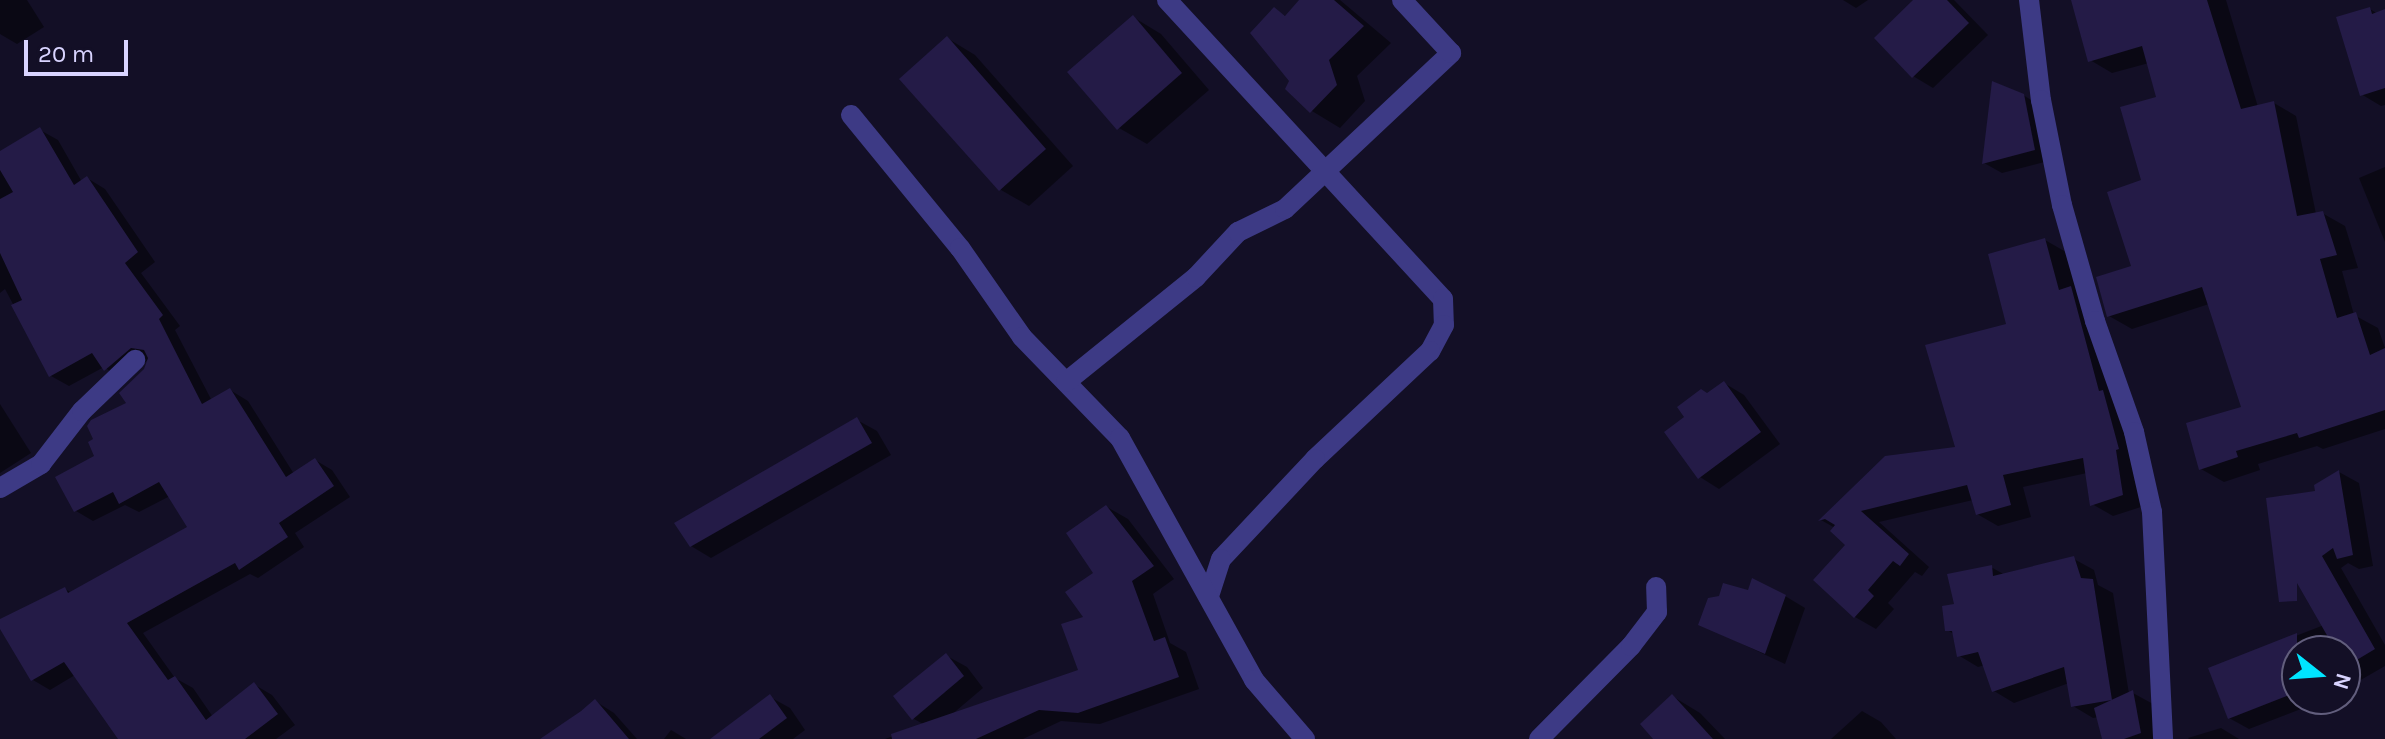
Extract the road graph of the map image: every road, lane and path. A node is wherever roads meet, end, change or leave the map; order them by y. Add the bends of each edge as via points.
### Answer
1 (1167, 0) edge
2 (1402, 0) edge
3 (2029, 0) edge
4 (851, 115) dead end
5 (1326, 170) junction
6 (135, 360) dead end
7 (1066, 382) junction
8 (0, 488) edge
9 (1656, 587) dead end
10 (1209, 597) junction
11 (1305, 739) edge
12 (1539, 739) edge
13 (2163, 739) edge

1 - 5 street
2 - 5 street via 1451,53
3 - 13 street via 2041,100 2062,205 2134,432 2152,512
4 - 7 street via 960,248 1022,337
5 - 7 street via 1285,209 1238,232 1196,277
5 - 10 street via 1443,299 1444,325 1430,351 1315,459 1221,559
6 - 8 street via 82,411 41,464
7 - 10 street via 1120,438
9 - 12 street via 1657,612 1631,646
10 - 11 street via 1254,680

